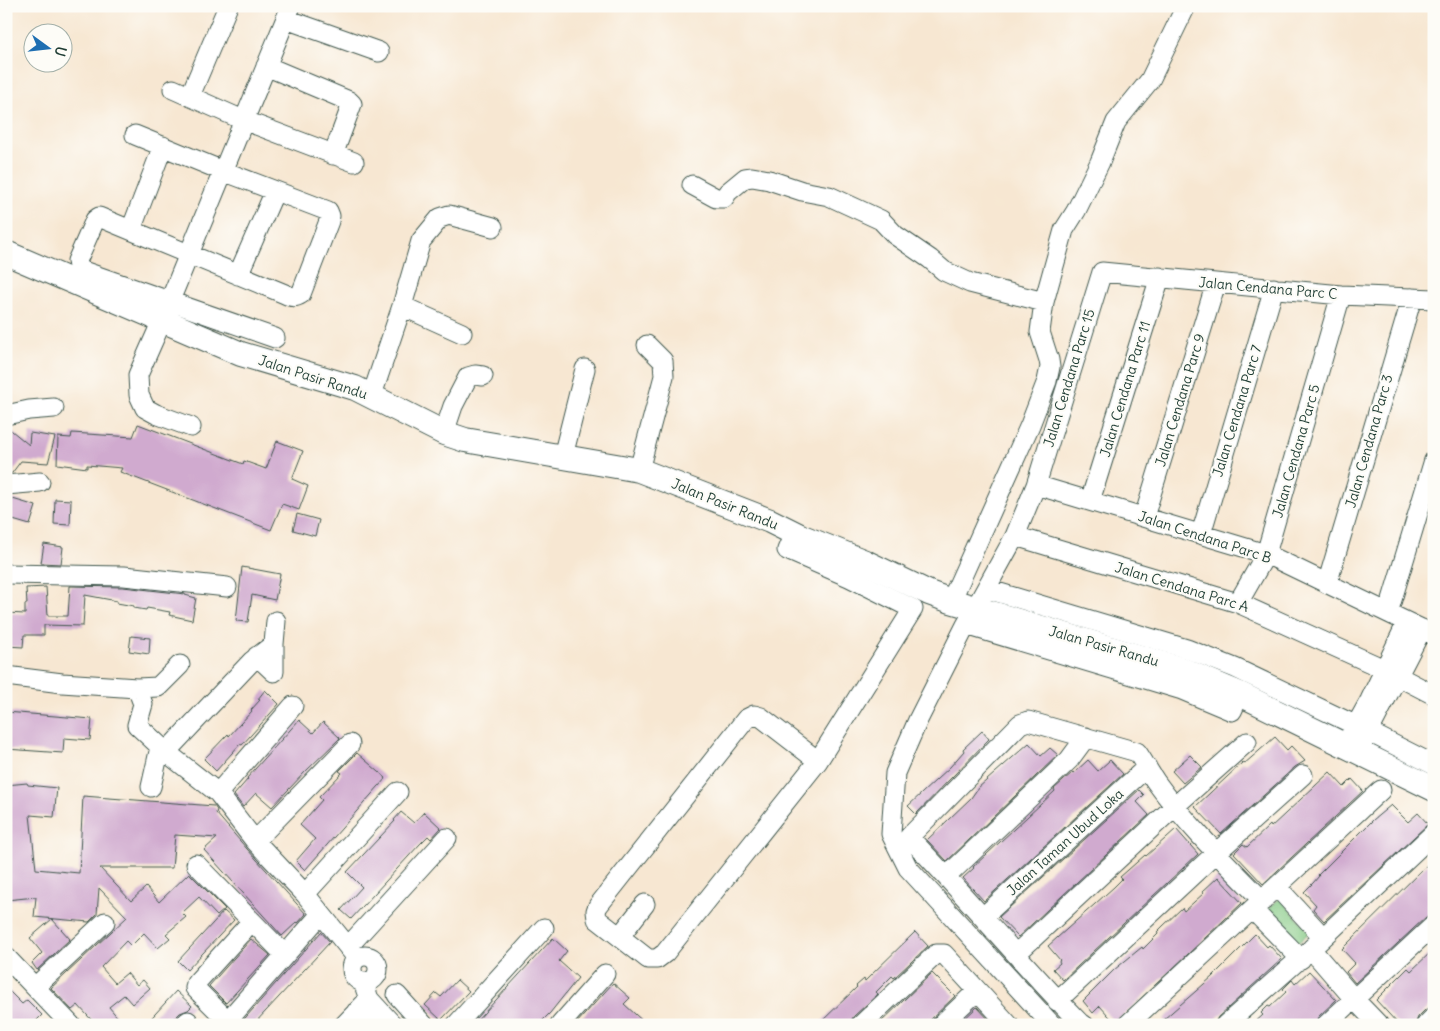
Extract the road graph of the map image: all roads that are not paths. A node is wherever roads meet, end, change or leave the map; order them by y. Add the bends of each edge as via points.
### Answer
1 (228, 6) edge
2 (1186, 6) edge
3 (288, 12) edge
4 (379, 52) dead end
5 (266, 66) junction
6 (243, 120) junction
7 (135, 134) dead end
8 (163, 146) junction
9 (333, 155) junction
10 (354, 162) dead end
11 (223, 171) junction
12 (692, 185) dead end
13 (275, 191) junction
14 (493, 226) dead end
15 (131, 230) junction
16 (6, 253) edge
17 (189, 255) junction
18 (1102, 272) joint
19 (238, 275) junction
20 (1160, 277) junction
21 (1216, 283) junction
22 (1274, 288) junction
23 (1341, 295) junction
24 (1412, 298) junction
25 (1434, 299) edge
26 (1044, 302) junction
27 (402, 306) junction
28 (166, 310) junction
29 (462, 333) dead end
30 (275, 338) dead end
31 (647, 345) dead end
32 (584, 369) dead end
33 (483, 376) dead end
34 (372, 395) junction
35 (54, 408) dead end
36 (6, 415) edge
37 (191, 427) dead end
38 (444, 432) junction
39 (563, 456) junction
40 (1434, 460) edge
41 (639, 470) junction
42 (40, 482) dead end
43 (6, 485) edge
44 (1036, 485) junction
45 (1090, 501) junction
46 (1144, 518) junction
47 (1201, 534) junction
48 (800, 536) junction
49 (1015, 536) junction
50 (1266, 554) junction
51 (6, 574) edge
52 (1327, 584) junction
53 (227, 587) dead end
54 (951, 601) junction
55 (1238, 603) junction
56 (976, 608) junction
57 (1388, 613) junction
58 (276, 621) dead end
59 (1421, 629) edge
60 (1184, 659) junction
61 (180, 665) dead end
62 (1391, 672) junction
63 (6, 676) edge
64 (1240, 694) junction
65 (1434, 695) edge
66 (140, 696) junction
67 (292, 706) dead end
68 (1086, 738) junction
69 (1357, 738) junction
70 (1247, 742) dead end
71 (350, 744) dead end
72 (163, 750) junction
73 (818, 761) junction
74 (1434, 766) edge
75 (1147, 767) junction
76 (194, 775) junction
77 (1303, 775) dead end
78 (1434, 788) edge
79 (1382, 790) dead end
80 (398, 792) dead end
81 (218, 793) junction
82 (1175, 806) junction
83 (1434, 833) edge
84 (447, 838) dead end
85 (255, 841) junction
86 (1216, 852) junction
87 (196, 864) dead end
88 (947, 876) junction
89 (1277, 887) junction
90 (304, 894) junction
91 (645, 904) dead end
92 (1258, 905) junction
93 (322, 914) junction
94 (983, 917) junction
95 (252, 921) junction
96 (105, 922) dead end
97 (1434, 925) edge
98 (544, 928) dead end
99 (620, 936) junction
100 (1312, 948) junction
101 (352, 952) junction
102 (1016, 954) junction
103 (285, 955) junction
104 (6, 957) edge
105 (605, 974) dead end
106 (35, 987) junction
107 (978, 991) junction
108 (397, 995) dead end
109 (1354, 999) junction
110 (1058, 1000) junction
111 (360, 1009) edge
112 (1434, 1017) edge
113 (71, 1025) edge
114 (393, 1025) edge
115 (424, 1025) edge
116 (456, 1025) edge
117 (560, 1025) edge
118 (861, 1025) edge
119 (941, 1025) edge
120 (1009, 1025) edge
121 (1052, 1025) edge
122 (1084, 1025) edge
123 (1127, 1025) edge
124 (1225, 1025) edge
125 (1326, 1025) edge
126 (1379, 1025) edge
127 (1426, 1025) edge

1 - 6 street via 182,93
2 - 26 street via 1150,80 1116,122 1092,178 1064,230
3 - 4 street
3 - 5 street
5 - 6 street
5 - 9 street via 352,104
6 - 9 street
6 - 11 street
7 - 8 street
8 - 11 street
8 - 15 street
9 - 10 street
11 - 13 street
11 - 17 street
12 - 26 street via 716,198 724,198 745,178 752,177 829,196 881,220 895,235 944,271 970,283
13 - 19 street
13 - 19 street via 328,211 330,216 302,294 293,297
14 - 27 street via 449,215 440,218 421,241
15 - 17 street
15 - 28 street via 97,218 77,264 83,271
16 - 28 main road, Jalan Pasir Randu
17 - 19 street
17 - 28 street
18 - 20 street, Jalan Cendana Parc C
18 - 44 street, Jalan Cendana Parc 15
20 - 21 street, Jalan Cendana Parc C
20 - 45 street, Jalan Cendana Parc 11
21 - 22 street, Jalan Cendana Parc C
21 - 46 street, Jalan Cendana Parc 9
22 - 23 street, Jalan Cendana Parc C
22 - 47 street, Jalan Cendana Parc 7
23 - 24 street, Jalan Cendana Parc C
23 - 50 street, Jalan Cendana Parc 5
24 - 25 street, Jalan Cendana Parc C
24 - 52 street, Jalan Cendana Parc 3
26 - 54 street via 1040,332 1049,360 1047,381
27 - 29 street
27 - 34 street
28 - 30 street
28 - 34 main road, Jalan Pasir Randu via 241,354
28 - 37 street via 138,375 139,395 145,408
31 - 41 street via 663,361 664,376
32 - 39 street
33 - 38 street via 468,377
34 - 38 main road, Jalan Pasir Randu
35 - 36 street
38 - 39 main road, Jalan Pasir Randu via 465,440
39 - 41 main road, Jalan Pasir Randu
40 - 57 street
41 - 48 main road, Jalan Pasir Randu
42 - 43 street
44 - 45 street, Jalan Cendana Parc B
44 - 49 street, Jalan Cendana Parc 15
45 - 46 street, Jalan Cendana Parc B
46 - 47 street, Jalan Cendana Parc B
47 - 50 street, Jalan Cendana Parc B
48 - 54 main road, Jalan Pasir Randu
48 - 73 street via 790,543 787,550 913,609
49 - 55 street, Jalan Cendana Parc A
49 - 56 street, Jalan Cendana Parc 15
50 - 52 street, Jalan Cendana Parc B
50 - 55 street, Jalan Cendana Parc 5
51 - 53 street via 124,576
52 - 57 street, Jalan Cendana Parc B
54 - 56 main road, Jalan Pasir Randu
55 - 62 street, Jalan Cendana Parc A
56 - 60 main road, Jalan Pasir Randu
56 - 64 street via 1232,711
56 - 121 street, Jalan Cendana Parc 15 via 918,720 895,773 891,834 908,868
57 - 59 street, Jalan Cendana Parc B
58 - 72 street via 274,644 257,656
59 - 62 street
60 - 64 main road, Jalan Pasir Randu
60 - 69 street via 1235,668
61 - 66 street via 158,687
62 - 65 street, Jalan Cendana Parc A
62 - 69 street
63 - 66 street
64 - 69 main road, Jalan Pasir Randu
66 - 72 street via 137,725
67 - 81 street
68 - 75 street via 1137,752
68 - 88 street via 1069,760
68 - 88 street via 1028,721 1020,724 909,837
69 - 74 street
69 - 78 main road, Jalan Pasir Randu
70 - 82 street
71 - 85 street
72 - 76 street
72 - 76 street via 153,778
73 - 99 street via 665,953 657,959 648,959
73 - 99 street via 761,717 754,715 746,719 598,906 597,919
75 - 82 street
75 - 94 street, Jalan Taman Ubud Loka
76 - 81 street
77 - 86 street
79 - 89 street
80 - 90 street
81 - 85 street
82 - 86 street
82 - 102 street
83 - 100 street
84 - 101 street via 355,939
85 - 90 street
86 - 92 street
86 - 110 street
87 - 95 street
88 - 94 street
89 - 92 street
89 - 100 street
90 - 93 street
91 - 99 street
92 - 100 street
92 - 123 street
93 - 101 street
93 - 103 street
94 - 102 street
95 - 103 street
95 - 103 street via 196,983 196,988 230,1018
96 - 106 street
97 - 109 street
98 - 116 street
100 - 109 street
100 - 124 street
101 - 111 street via 374,958 379,970
102 - 110 street
104 - 106 street
105 - 117 street
106 - 113 street
107 - 118 street via 940,952
107 - 119 street
107 - 120 street
108 - 115 street
109 - 125 street
109 - 126 street
110 - 122 street
111 - 114 street
112 - 127 street

